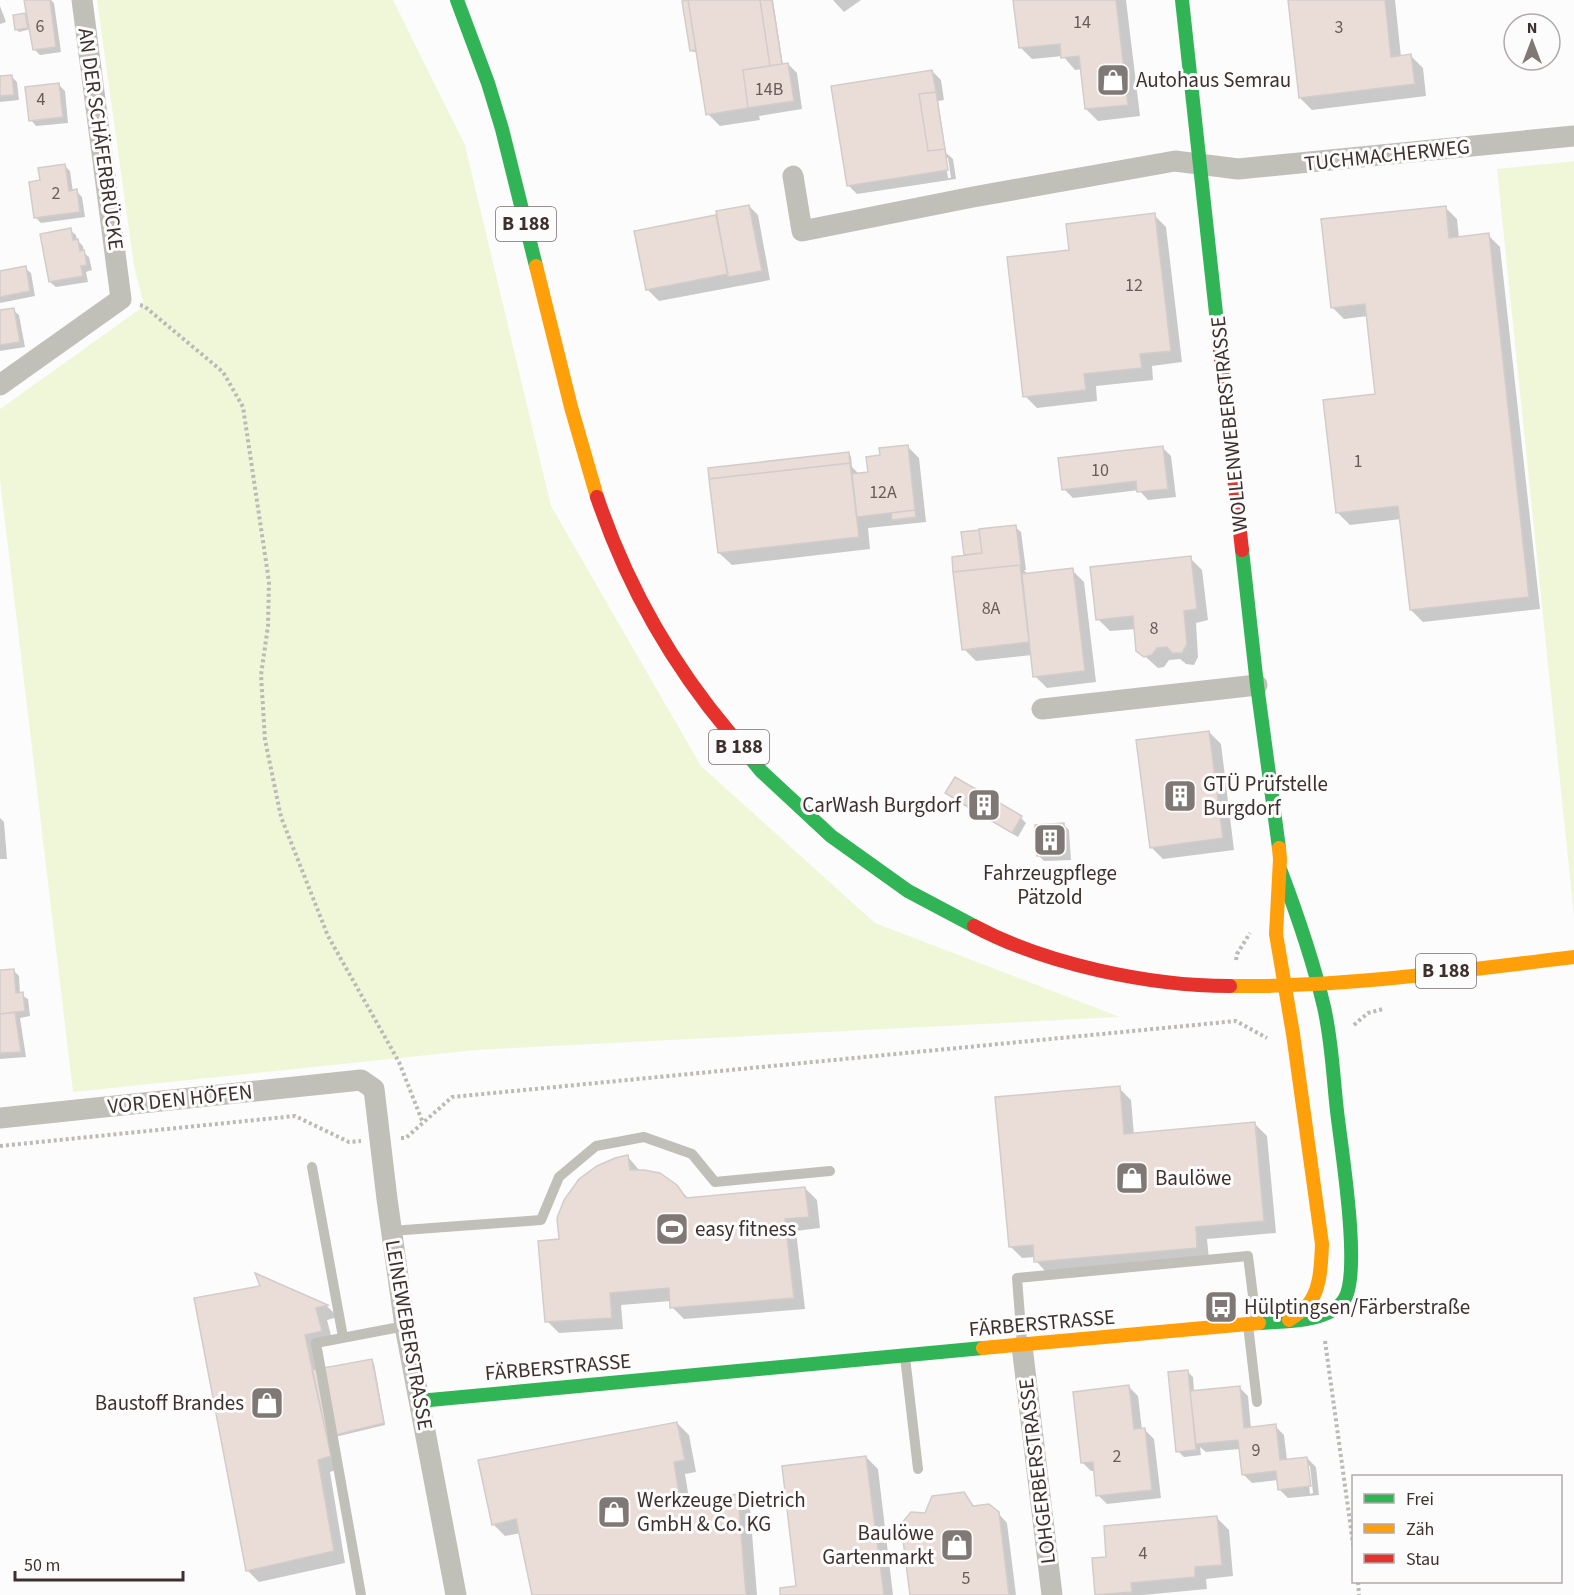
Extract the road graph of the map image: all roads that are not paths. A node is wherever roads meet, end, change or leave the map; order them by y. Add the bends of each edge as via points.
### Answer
1 (82, 0) edge
2 (457, 0) edge
3 (1182, 0) edge
4 (1574, 136) edge
5 (1201, 164) junction
6 (793, 176) dead end
7 (0, 385) edge
8 (1257, 685) junction
9 (1042, 709) dead end
10 (1280, 869) junction
11 (1574, 957) edge
12 (1317, 984) junction
13 (1284, 986) junction
14 (361, 1080) joint
15 (0, 1118) edge
16 (312, 1167) dead end
17 (830, 1171) dead end
18 (391, 1231) junction
19 (1289, 1320) junction
20 (1252, 1324) junction
21 (405, 1326) junction
22 (343, 1336) junction
23 (1022, 1346) junction
24 (905, 1357) junction
25 (419, 1401) junction
26 (1257, 1402) dead end
27 (918, 1469) dead end
28 (361, 1595) edge
29 (456, 1595) edge
30 (1052, 1595) edge

1 - 7 street, AN DER SCHÄFERBRÜCKE via 120,299
2 - 13 street, B 188 via 502,129 569,401 611,536 660,637 724,730 785,796 845,847 900,885 969,924 1041,954 1105,973 1170,983
3 - 5 street, WOLLENWEBERSTRASSE
4 - 5 street, TUCHMACHERWEG via 1238,169
5 - 6 street via 1175,161 802,231
5 - 8 street, WOLLENWEBERSTRASSE
8 - 9 street
8 - 10 street, WOLLENWEBERSTRASSE
10 - 12 street, WOLLENWEBERSTRASSE via 1301,923
10 - 13 street, WOLLENWEBERSTRASSE via 1276,934
11 - 12 street, B 188
12 - 13 street, B 188
12 - 19 street, FÄRBERSTRASSE via 1329,1031 1347,1194 1351,1282 1347,1297 1336,1310
13 - 19 street, WOLLENWEBERSTRASSE via 1322,1244 1313,1295 1306,1307
14 - 15 street, VOR DEN HÖFEN
14 - 18 street, LEINEWEBERSTRASSE via 374,1089
16 - 22 lane
17 - 18 lane via 715,1182 692,1154 644,1137 596,1146 559,1177 542,1220
18 - 21 street, LEINEWEBERSTRASSE
19 - 20 street, FÄRBERSTRASSE
20 - 23 street, FÄRBERSTRASSE
20 - 23 lane via 1248,1256 1017,1278
20 - 26 lane
21 - 22 lane
21 - 25 street, LEINEWEBERSTRASSE
22 - 28 lane via 316,1342
23 - 24 street, FÄRBERSTRASSE
23 - 30 street, LOHGERBERSTRASSE
24 - 25 street, FÄRBERSTRASSE
24 - 27 lane
25 - 29 street, LEINEWEBERSTRASSE

